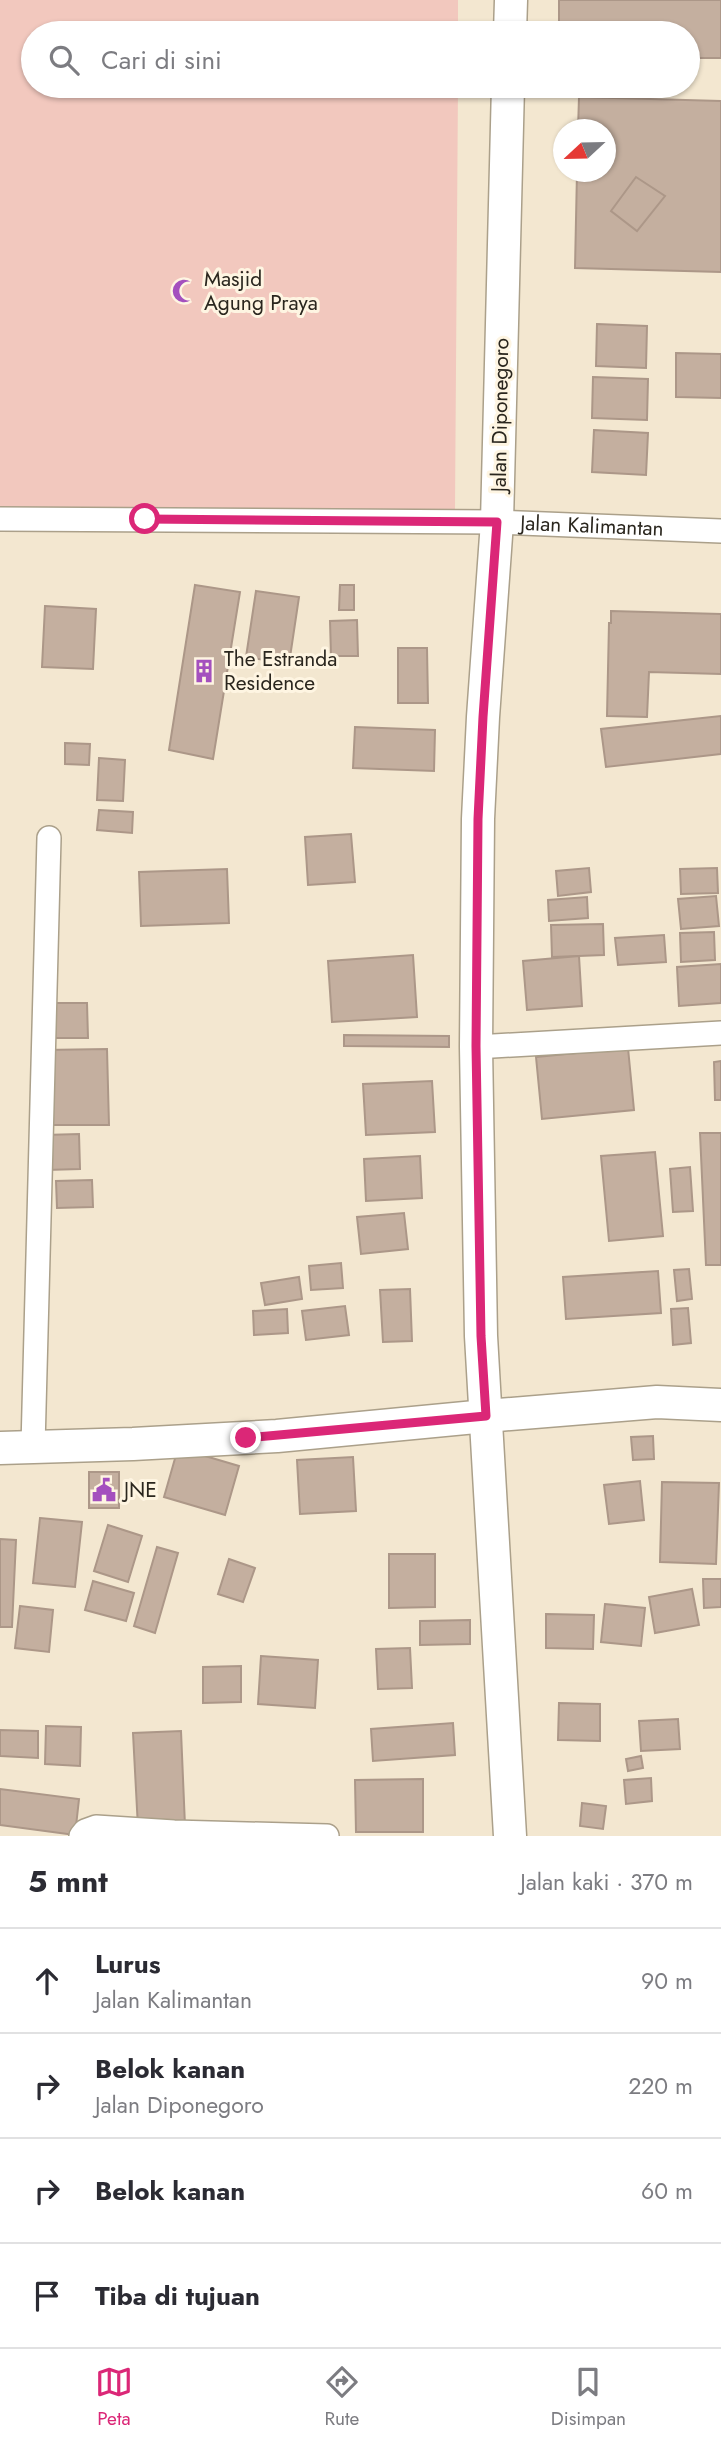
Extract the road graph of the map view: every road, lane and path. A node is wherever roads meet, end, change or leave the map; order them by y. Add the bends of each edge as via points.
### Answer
1 (511, 0) edge
2 (510, 21) edge
3 (508, 98) edge
4 (0, 519) edge
5 (497, 522) junction
6 (721, 531) edge
7 (49, 838) dead end
8 (721, 1033) edge
9 (476, 1046) junction
10 (721, 1405) edge
11 (486, 1416) junction
12 (33, 1446) junction
13 (0, 1448) edge
14 (81, 1836) edge
15 (327, 1836) edge
16 (510, 1836) edge

1 - 2 main road
3 - 5 main road, Jalan Diponegoro
4 - 5 street, Jalan Kalimantan
5 - 6 street, Jalan Kalimantan
5 - 9 main road, Jalan Diponegoro via 478,819
7 - 12 street
8 - 9 street
9 - 11 main road, Jalan Diponegoro
10 - 11 main road via 657,1402
11 - 12 main road via 277,1436
11 - 16 main road, Jalan Diponegoro
12 - 13 main road
14 - 15 street via 96,1827

